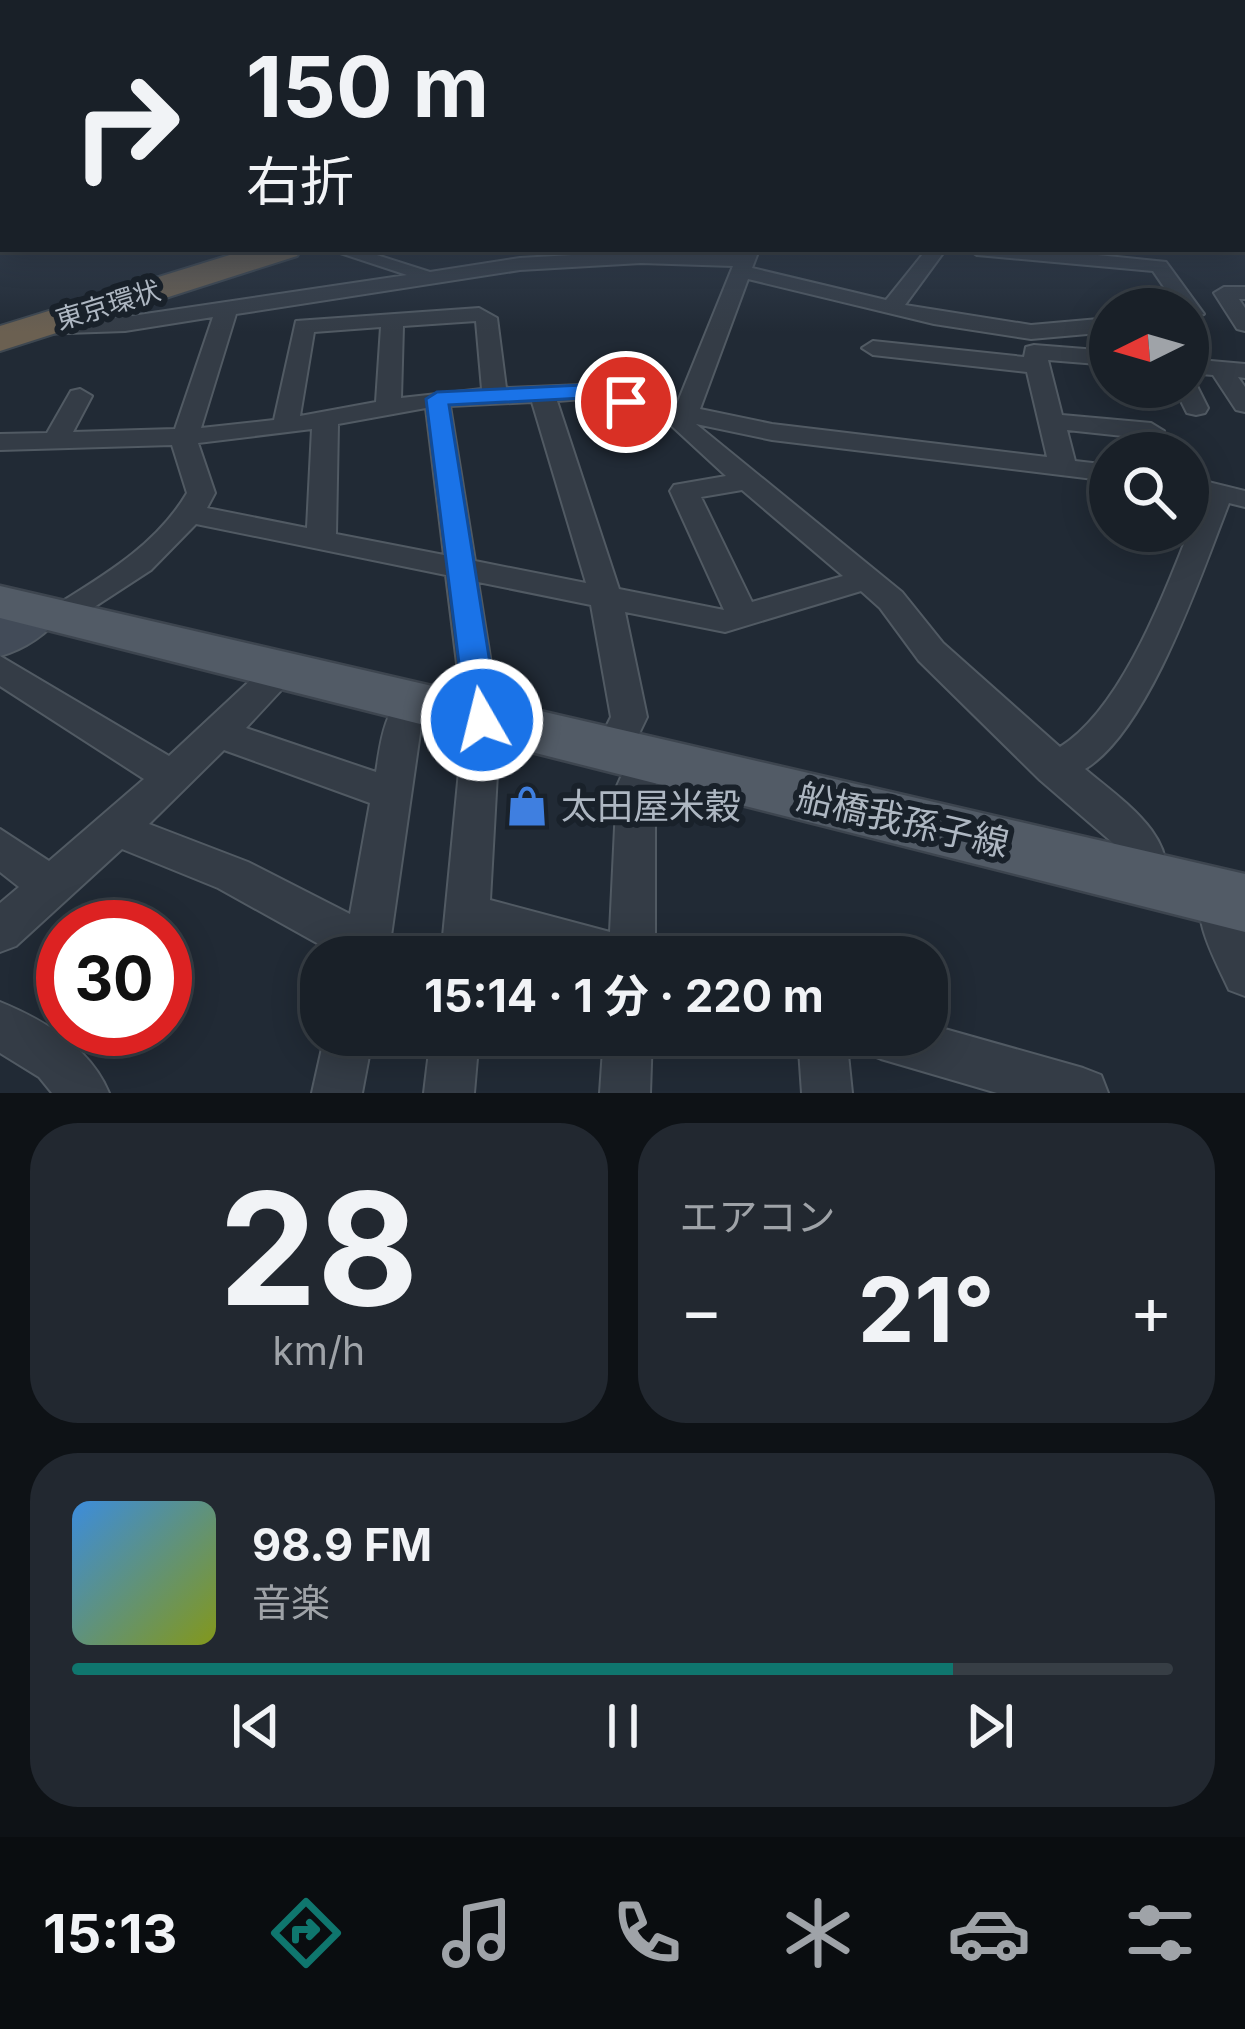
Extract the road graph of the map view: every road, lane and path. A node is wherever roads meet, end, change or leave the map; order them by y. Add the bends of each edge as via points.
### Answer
1 (250, 252) edge
2 (275, 252) edge
3 (347, 252) edge
4 (468, 252) edge
5 (935, 252) edge
6 (1009, 252) edge
7 (745, 260) edge
8 (451, 272) junction
9 (427, 275) junction
10 (1174, 288) edge
11 (226, 307) junction
12 (892, 308) junction
13 (1241, 309) edge
14 (1209, 312) edge
15 (392, 319) junction
16 (1089, 327) edge
17 (12, 331) edge
18 (873, 349) dead end
19 (1089, 356) edge
20 (1038, 366) junction
21 (1232, 370) edge
22 (542, 393) junction
23 (495, 395) junction
24 (80, 396) dead end
25 (437, 399) junction
26 (1245, 406) edge
27 (388, 408) junction
28 (677, 415) junction
29 (325, 419) junction
30 (1052, 422) junction
31 (286, 426) junction
32 (1151, 431) dead end
33 (185, 436) junction
34 (56, 440) junction
35 (0, 442) edge
36 (1063, 467) junction
37 (1089, 470) edge
38 (745, 481) junction
39 (1217, 493) edge
40 (191, 514) junction
41 (321, 538) junction
42 (460, 569) junction
43 (864, 580) junction
44 (606, 597) junction
45 (25, 618) edge
46 (743, 618) junction
47 (0, 669) edge
48 (283, 670) junction
49 (417, 704) junction
50 (482, 720) junction
51 (217, 733) junction
52 (630, 755) junction
53 (1054, 769) junction
54 (172, 777) junction
55 (392, 794) junction
56 (116, 829) junction
57 (0, 847) edge
58 (1145, 878) junction
59 (50, 887) junction
60 (0, 931) edge
61 (340, 936) edge
62 (368, 936) edge
63 (466, 936) edge
64 (629, 936) edge
65 (1238, 938) edge
66 (0, 1025) edge
67 (345, 1056) edge
68 (453, 1056) edge
69 (627, 1056) edge
70 (824, 1056) edge
71 (942, 1056) edge
72 (1027, 1085) edge
73 (84, 1093) edge
74 (337, 1093) edge
75 (449, 1093) edge
76 (625, 1093) edge
77 (827, 1093) edge
78 (1083, 1093) edge

1 - 17 highway, 東京環状
2 - 17 highway, 東京環状
3 - 9 street
4 - 8 street
5 - 12 street
6 - 10 street via 1159,266
7 - 8 street via 619,258
7 - 12 street
7 - 28 street
8 - 9 street
9 - 11 street
11 - 17 street
11 - 33 street
12 - 16 street via 1031,332
13 - 14 street
15 - 23 street via 486,318
15 - 27 street
15 - 31 street via 304,326
18 - 20 street
19 - 20 street via 1034,352
20 - 30 street
21 - 26 street
22 - 23 street
22 - 28 street via 583,392
22 - 44 street
23 - 25 street
24 - 34 street
25 - 27 street
25 - 42 street
27 - 29 street
28 - 36 street
28 - 38 street
29 - 31 street
29 - 41 street
30 - 32 street
30 - 36 street
31 - 33 street
33 - 34 street
33 - 40 street via 201,493
34 - 35 street
36 - 37 street
38 - 43 street
38 - 46 street via 684,491
39 - 53 street via 1138,681 1077,762
40 - 41 street
40 - 45 street via 106,589
41 - 42 street
42 - 44 street
42 - 50 street
43 - 46 street
43 - 53 street
44 - 46 street
44 - 52 street
45 - 48 main road, 船橋我孫子線
47 - 54 street
48 - 49 main road, 船橋我孫子線
48 - 51 street
49 - 50 main road, 船橋我孫子線
49 - 55 street via 403,723
50 - 52 main road, 船橋我孫子線
50 - 63 street
51 - 54 street
51 - 55 street
52 - 58 main road, 船橋我孫子線
52 - 64 street via 636,786
53 - 58 street via 1134,837
54 - 56 street
55 - 62 street
56 - 59 street
56 - 61 street via 233,875
57 - 59 street
58 - 65 main road, 船橋我孫子線
59 - 60 street
66 - 73 street via 56,1060
67 - 74 street
68 - 75 street
69 - 76 street
70 - 77 street
71 - 72 street
72 - 78 street

